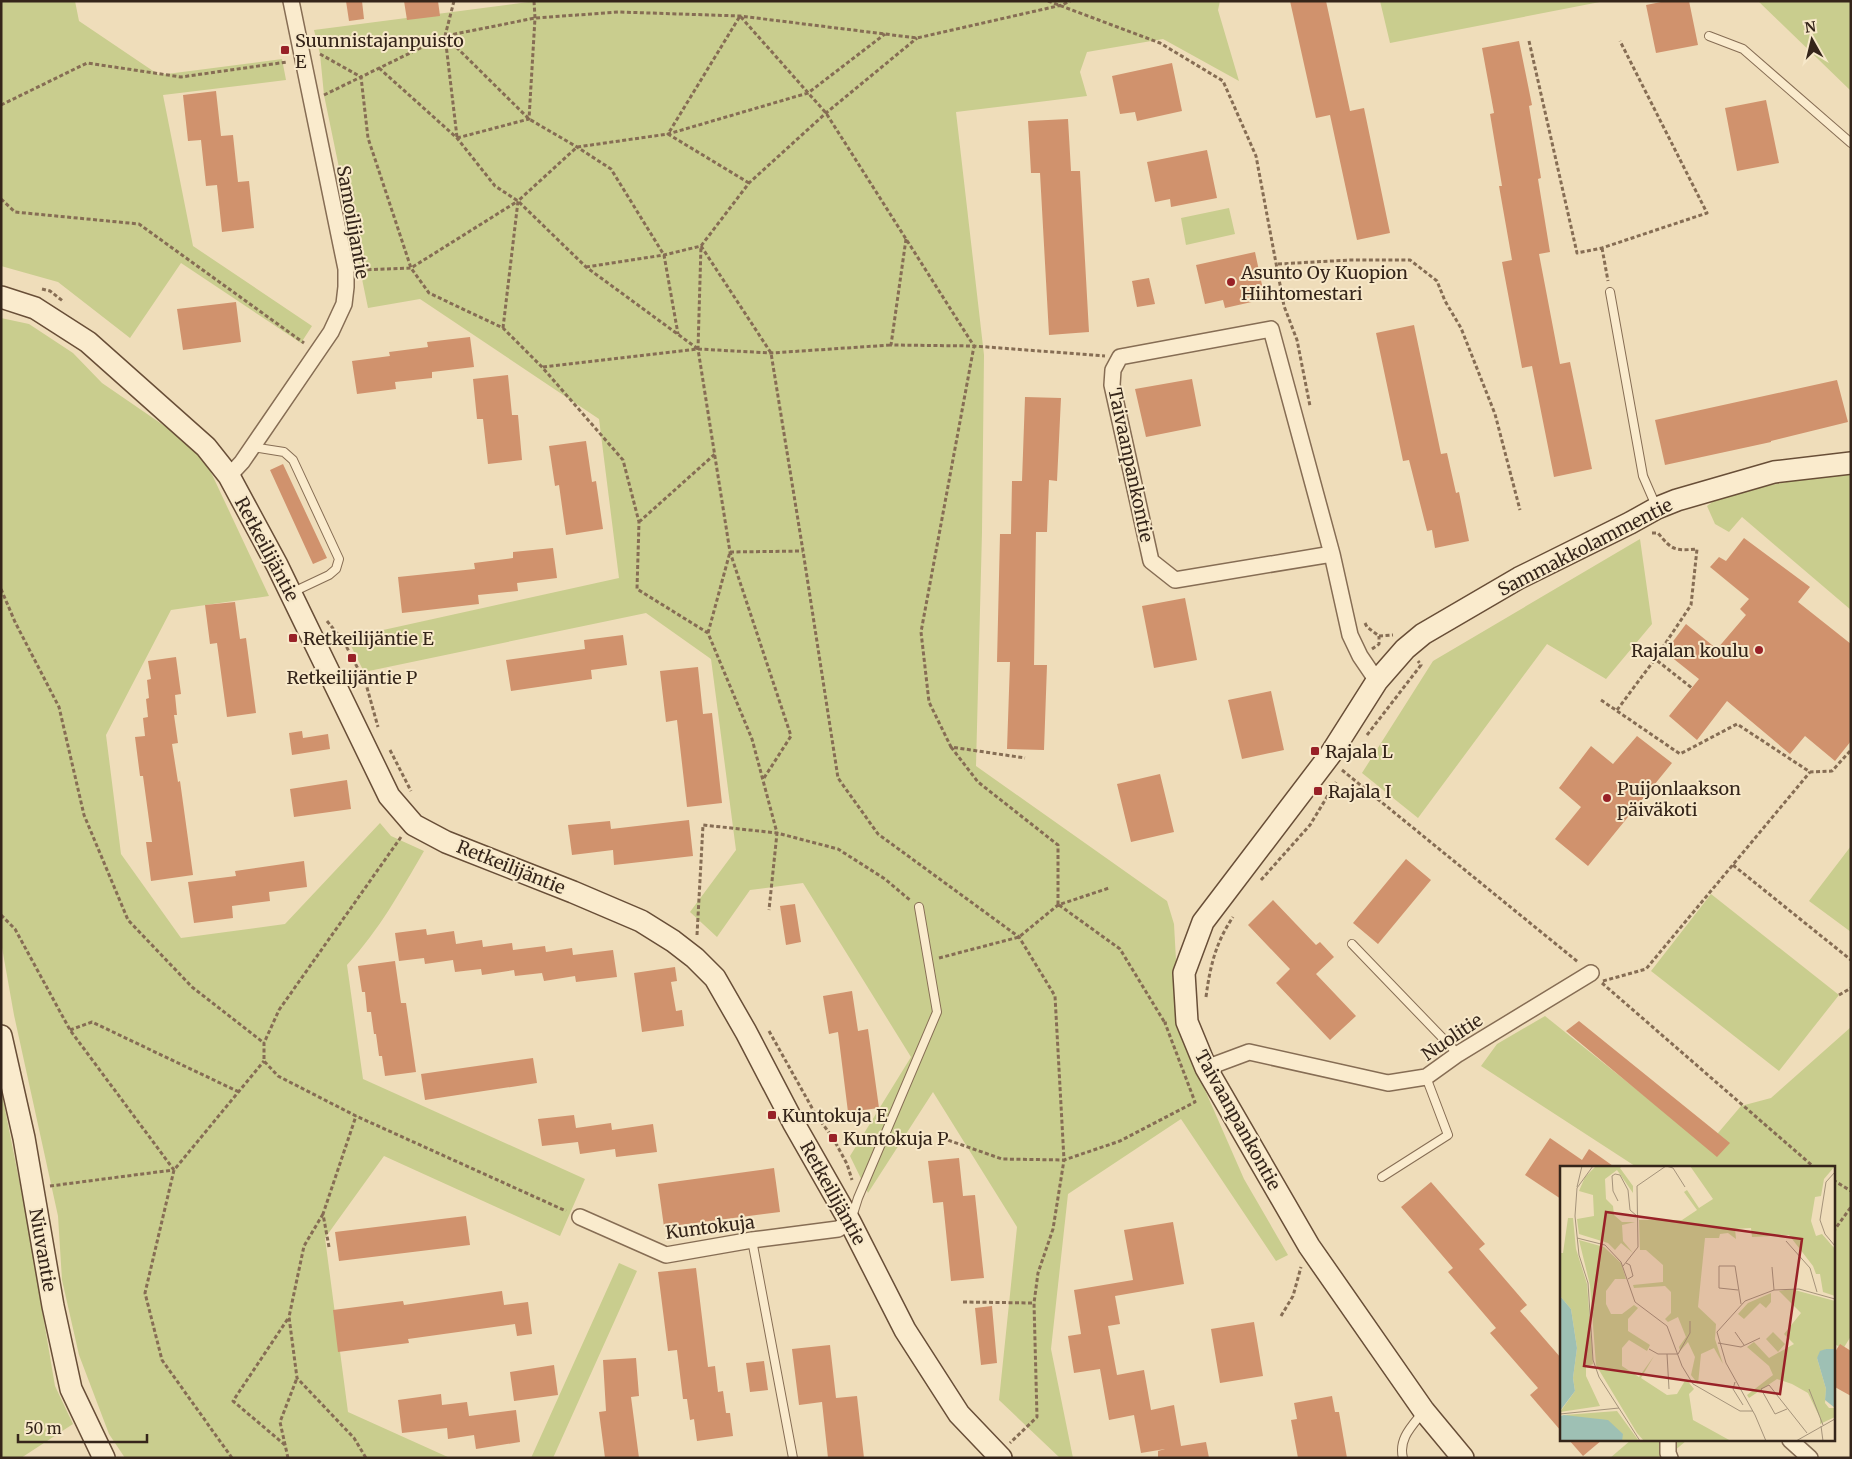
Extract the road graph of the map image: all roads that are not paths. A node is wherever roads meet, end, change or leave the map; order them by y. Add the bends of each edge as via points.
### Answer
1 (291, 1) edge
2 (1709, 36) dead end
3 (1851, 143) edge
4 (1610, 292) road end
5 (1, 297) edge
6 (252, 447) junction
7 (1851, 463) edge
8 (229, 476) junction
9 (1657, 508) junction
10 (1332, 554) junction
11 (291, 593) junction
12 (1377, 681) junction
13 (919, 908) road end
14 (1352, 944) dead end
15 (1596, 977) road end
16 (1, 1036) edge
17 (1458, 1054) junction
18 (1206, 1068) junction
19 (1426, 1077) junction
20 (1382, 1177) dead end
21 (580, 1217) road end
22 (850, 1222) junction
23 (752, 1240) junction
24 (1424, 1410) junction
25 (1668, 1442) edge
26 (1792, 1442) edge
27 (1006, 1448) edge
28 (104, 1458) edge
29 (793, 1458) edge
30 (1403, 1458) edge
31 (1463, 1458) edge
32 (1670, 1458) edge
33 (1810, 1458) edge

1 - 6 street, Samoilijantie via 346,269 346,287 344,304 331,332
2 - 3 lane via 1744,49
4 - 9 lane via 1643,476
5 - 8 street, Retkeilijäntie via 35,308 88,342 206,448
6 - 8 street, Samoilijantie
6 - 11 lane via 284,452 293,460 338,559 336,569 329,575
7 - 9 street, Sammakkolammentie via 1774,472
8 - 11 street, Retkeilijäntie
9 - 12 street, Sammakkolammentie via 1519,578 1423,634
10 - 10 street, Taivaanpankontie via 1271,329 1120,357 1113,370 1112,385 1151,561 1175,580
10 - 12 street via 1350,635
11 - 22 street, Retkeilijäntie via 389,796 414,825 446,842 641,921 695,958 715,978
12 - 18 street, Taivaanpankontie via 1330,755 1203,922 1184,973 1187,1022
13 - 22 lane via 937,1012
14 - 17 lane
15 - 17 street, Nuolitie
16 - 28 street, Niuvantie via 24,1138 70,1389
17 - 19 street, Nuolitie
18 - 19 street, Nuolitie via 1249,1052 1388,1083
18 - 24 street, Taivaanpankontie via 1309,1246
19 - 20 lane via 1448,1135
21 - 23 street, Kuntokuja via 666,1255
22 - 23 street, Kuntokuja via 838,1229
22 - 27 street, Retkeilijäntie via 905,1330 959,1414
23 - 29 lane
24 - 30 lane via 1405,1434
24 - 31 street, Taivaanpankontie
25 - 32 street
26 - 33 street

